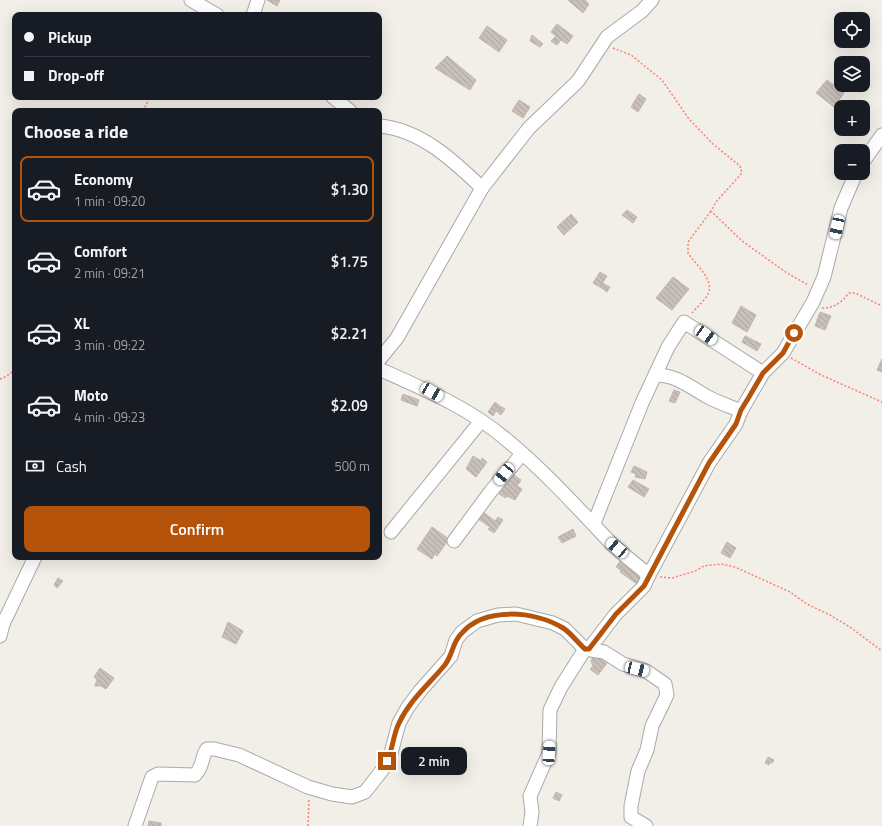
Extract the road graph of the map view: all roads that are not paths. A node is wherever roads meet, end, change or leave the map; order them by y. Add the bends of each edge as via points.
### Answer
1 (193, 0) edge
2 (258, 0) edge
3 (652, 0) edge
4 (212, 12) edge
5 (254, 12) edge
6 (337, 100) edge
7 (346, 108) edge
8 (382, 127) edge
9 (882, 135) edge
10 (870, 152) edge
11 (853, 180) edge
12 (482, 188) junction
13 (382, 356) edge
14 (382, 370) edge
15 (763, 373) junction
16 (655, 374) junction
17 (741, 410) junction
18 (481, 421) junction
19 (522, 454) junction
20 (594, 523) junction
21 (391, 532) dead end
22 (454, 542) dead end
23 (34, 560) edge
24 (648, 577) junction
25 (0, 636) edge
26 (587, 649) junction
27 (136, 826) edge
28 (530, 826) edge
29 (646, 826) edge

1 - 4 street
2 - 5 street
3 - 12 street via 642,11 607,37 578,81 529,128
6 - 7 street
8 - 12 street via 400,130 433,148 454,161
9 - 10 street
11 - 15 street via 841,208 828,266 818,292 783,353
12 - 13 street via 397,338
14 - 18 street via 432,392
15 - 16 street via 684,322
15 - 17 street
16 - 17 street via 668,375 707,396
16 - 20 street
17 - 24 street via 736,424 709,463
18 - 19 street
18 - 21 street
19 - 20 street
19 - 22 street
20 - 24 street via 608,540
23 - 25 street via 3,624
24 - 26 street via 644,586
26 - 27 street via 565,629 537,618 516,614 477,621 462,632 456,640 451,656 408,708 399,724 391,753 383,769 365,792 352,797 332,794 308,787 239,755 214,748 207,749 203,763 195,775 158,774 152,777
26 - 28 street via 561,687 550,710 549,753 530,796
26 - 29 street via 604,652 623,664 646,671 665,684 667,695 652,726 647,750 638,771 631,806 630,817

